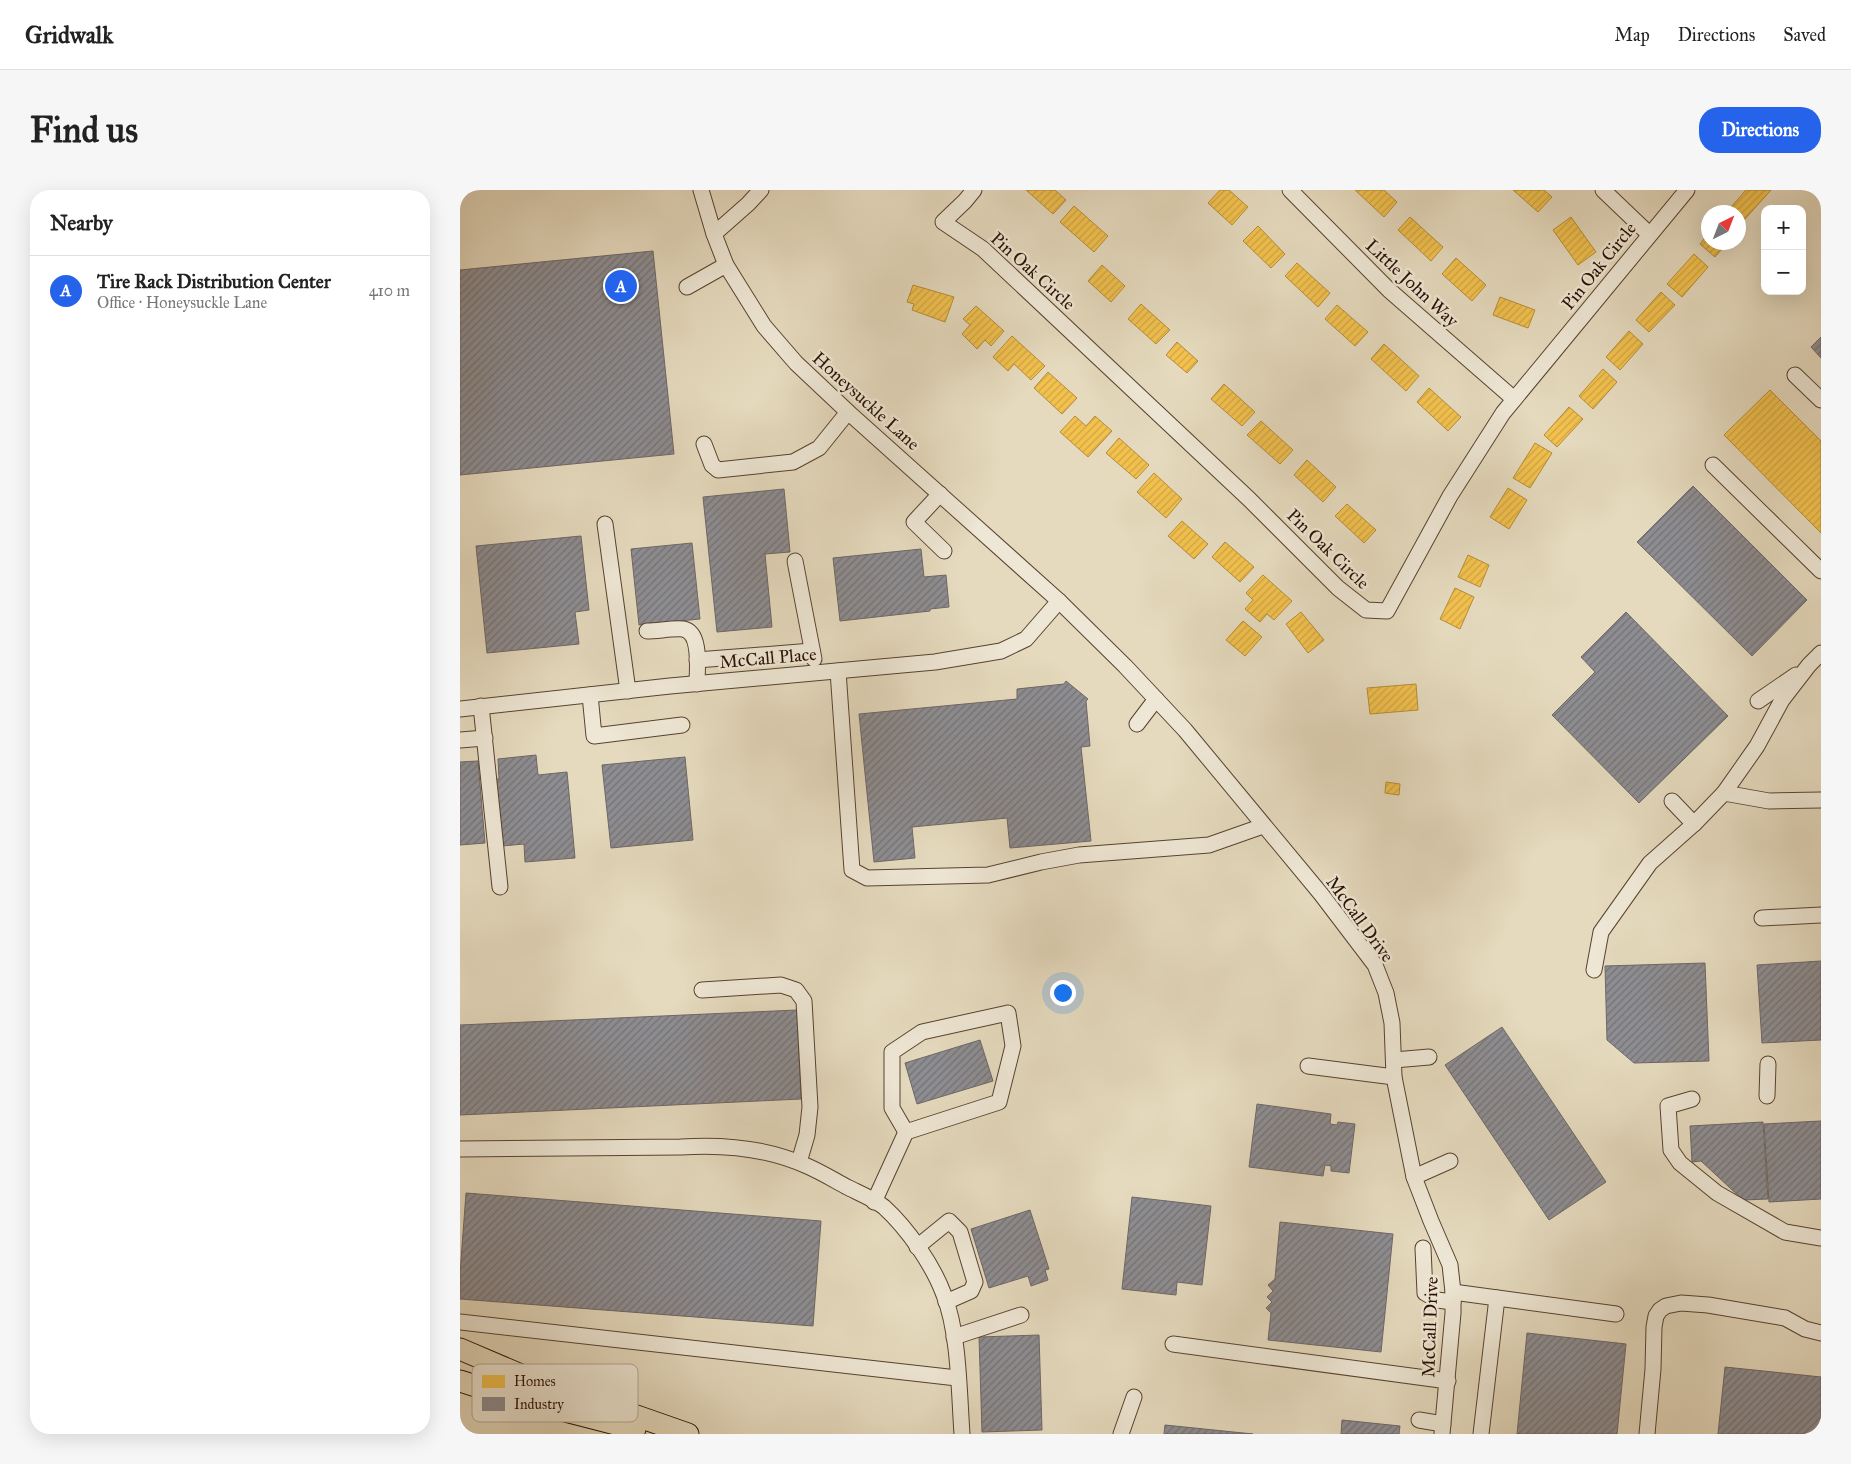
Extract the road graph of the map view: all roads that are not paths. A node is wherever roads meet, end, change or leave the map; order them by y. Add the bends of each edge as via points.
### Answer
1 (701, 190) edge
2 (761, 190) edge
3 (974, 190) edge
4 (1290, 190) edge
5 (1602, 190) edge
6 (1686, 190) edge
7 (714, 234) junction
8 (1649, 234) junction
9 (726, 265) junction
10 (687, 287) dead end
11 (1795, 375) dead end
12 (1514, 398) junction
13 (1821, 400) edge
14 (848, 412) junction
15 (704, 444) dead end
16 (1713, 465) dead end
17 (940, 494) junction
18 (605, 524) dead end
19 (944, 551) dead end
20 (796, 561) dead end
21 (1821, 571) edge
22 (1059, 601) junction
23 (647, 631) dead end
24 (812, 651) junction
25 (1821, 653) edge
26 (698, 660) junction
27 (1809, 665) junction
28 (838, 671) junction
29 (816, 673) junction
30 (697, 684) junction
31 (628, 691) junction
32 (590, 695) junction
33 (1156, 699) junction
34 (1758, 701) dead end
35 (481, 706) junction
36 (460, 709) edge
37 (1137, 724) dead end
38 (682, 725) dead end
39 (484, 738) junction
40 (460, 740) edge
41 (1724, 793) junction
42 (1821, 800) edge
43 (1672, 801) dead end
44 (1694, 824) junction
45 (1263, 826) junction
46 (500, 887) dead end
47 (1821, 915) edge
48 (1762, 918) dead end
49 (1594, 970) dead end
50 (702, 990) dead end
51 (1429, 1057) dead end
52 (1394, 1060) junction
53 (1768, 1064) dead end
54 (1308, 1066) dead end
55 (1394, 1077) junction
56 (1767, 1096) dead end
57 (1692, 1099) dead end
58 (906, 1132) junction
59 (460, 1150) edge
60 (1450, 1161) dead end
61 (803, 1164) junction
62 (1414, 1177) junction
63 (874, 1202) junction
64 (1821, 1238) edge
65 (917, 1247) junction
66 (1423, 1248) dead end
67 (1453, 1297) junction
68 (1497, 1298) junction
69 (946, 1302) junction
70 (1616, 1314) dead end
71 (1021, 1315) dead end
72 (460, 1322) edge
73 (1821, 1333) edge
74 (954, 1337) junction
75 (1173, 1344) dead end
76 (460, 1349) edge
77 (495, 1364) edge
78 (957, 1378) junction
79 (460, 1381) edge
80 (1448, 1381) junction
81 (472, 1385) edge
82 (1134, 1397) dead end
83 (638, 1416) edge
84 (1419, 1420) dead end
85 (608, 1422) edge
86 (1443, 1429) edge
87 (655, 1434) edge
88 (688, 1434) edge
89 (962, 1434) edge
90 (1121, 1434) edge
91 (1481, 1434) edge
92 (1647, 1434) edge

1 - 7 street, Honeysuckle Lane
2 - 7 street
3 - 12 street, Pin Oak Circle via 943,222 983,249 1338,588 1366,610 1387,611 1450,496
4 - 12 street, Little John Way via 1389,290
5 - 8 street
6 - 8 street, Pin Oak Circle
7 - 9 street, Honeysuckle Lane
8 - 12 street, Pin Oak Circle
9 - 10 street
9 - 14 street, Honeysuckle Lane via 764,326 796,363
11 - 13 street
14 - 15 street via 818,448 793,462 718,470 712,465
14 - 17 street, Honeysuckle Lane
16 - 21 street
17 - 19 street via 914,522
17 - 22 street, Honeysuckle Lane
18 - 31 street
20 - 24 street
22 - 28 street, McCall Place via 1026,639 1001,651 935,662
22 - 33 street, McCall Drive
23 - 26 street via 686,630 696,640
24 - 26 street
24 - 29 street
25 - 27 street
26 - 30 street
27 - 34 street
27 - 41 street via 1782,700 1757,746
28 - 29 street, McCall Place
28 - 45 street via 852,870 867,878 988,875 1079,855 1209,845
29 - 30 street, McCall Place
30 - 31 street, McCall Place
31 - 32 street, McCall Place
32 - 35 street, McCall Place
32 - 38 street via 594,736
33 - 37 street
33 - 45 street, McCall Drive
35 - 36 street, McCall Place
35 - 39 street
39 - 40 street
39 - 46 street
41 - 42 street via 1769,801
41 - 44 street
43 - 44 street
44 - 49 street via 1650,863 1601,932
45 - 52 street, McCall Drive via 1375,965 1386,993
47 - 48 street
50 - 61 street via 781,985 796,990 804,1000 810,1107
51 - 52 street
52 - 55 street, McCall Drive
53 - 56 street
54 - 55 street
55 - 62 street, McCall Drive
57 - 64 street via 1668,1106 1671,1150 1680,1163 1717,1192 1785,1232
58 - 58 street via 999,1102 1013,1046 1008,1013 922,1032 892,1052 892,1108
58 - 63 street
59 - 61 street via 712,1144 766,1152
60 - 62 street
61 - 63 street
62 - 67 street, McCall Drive via 1450,1265
63 - 65 street via 883,1206
65 - 69 street via 930,1266
65 - 69 street via 949,1221 960,1232 975,1282 971,1291
66 - 67 street via 1426,1293 1437,1300
67 - 68 street
67 - 80 street, McCall Drive
68 - 70 street
68 - 91 street
69 - 74 street
71 - 74 street
72 - 78 street
73 - 92 street via 1785,1318 1708,1305 1681,1303 1666,1306 1656,1316 1654,1327
74 - 78 street
75 - 80 street
76 - 77 highway
78 - 89 street
79 - 81 highway
80 - 86 street, McCall Drive
82 - 90 street
83 - 88 highway
84 - 86 street
85 - 87 highway

